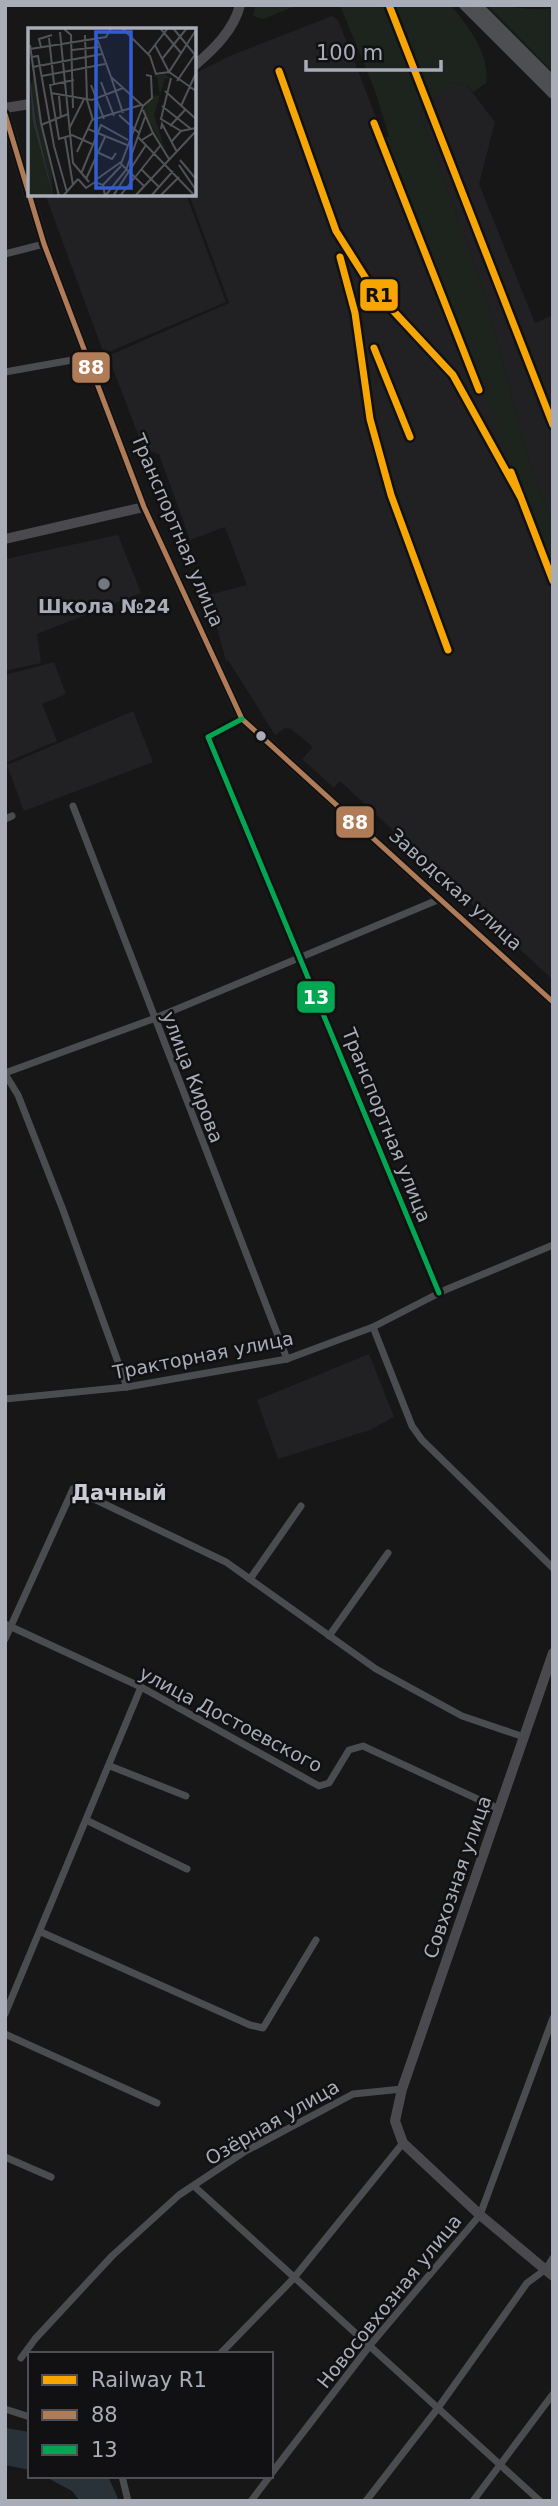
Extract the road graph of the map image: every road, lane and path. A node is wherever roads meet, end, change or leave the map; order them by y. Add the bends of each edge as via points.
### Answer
1 (464, 5) edge
2 (477, 5) edge
3 (238, 10) edge
4 (196, 64) edge
5 (553, 81) edge
6 (553, 94) edge
7 (28, 104) edge
8 (5, 107) edge
9 (5, 114) edge
10 (28, 191) edge
11 (30, 196) edge
12 (44, 244) junction
13 (5, 254) edge
14 (89, 357) junction
15 (5, 372) edge
16 (144, 507) junction
17 (5, 538) edge
18 (242, 719) junction
19 (73, 806) dead end
20 (440, 899) junction
21 (299, 961) junction
22 (553, 1002) edge
23 (153, 1019) junction
24 (5, 1074) edge
25 (553, 1245) edge
26 (439, 1293) junction
27 (373, 1327) junction
28 (287, 1359) junction
29 (127, 1387) junction
30 (5, 1399) edge
31 (301, 1506) dead end
32 (388, 1553) dead end
33 (553, 1567) edge
34 (250, 1580) junction
35 (8, 1626) edge
36 (329, 1636) junction
37 (5, 1639) edge
38 (553, 1653) edge
39 (142, 1687) junction
40 (524, 1737) junction
41 (110, 1766) junction
42 (186, 1796) dead end
43 (499, 1809) junction
44 (88, 1821) junction
45 (187, 1869) dead end
46 (41, 1932) junction
47 (316, 1940) dead end
48 (5, 2014) edge
49 (553, 2018) edge
50 (5, 2034) edge
51 (544, 2041) junction
52 (553, 2048) edge
53 (402, 2090) junction
54 (157, 2103) dead end
55 (403, 2143) junction
56 (5, 2157) edge
57 (51, 2177) dead end
58 (195, 2187) junction
59 (480, 2215) junction
60 (553, 2258) edge
61 (549, 2273) edge
62 (293, 2279) junction
63 (370, 2344) junction
64 (222, 2352) edge
65 (21, 2358) dead end
66 (553, 2394) edge
67 (438, 2408) junction
68 (5, 2410) edge
69 (28, 2416) edge
70 (501, 2466) junction
71 (273, 2471) edge
72 (122, 2478) edge
73 (268, 2478) edge
74 (128, 2501) edge
75 (251, 2501) edge
76 (366, 2501) edge
77 (473, 2501) edge
78 (540, 2501) edge

1 - 6 main road
2 - 5 main road
3 - 4 street via 211,52
7 - 8 street
9 - 10 street, Транспортная улица
11 - 12 street, Транспортная улица
12 - 13 street
12 - 14 street, Транспортная улица
14 - 15 street
14 - 16 street, Транспортная улица
16 - 17 street
16 - 18 street, Транспортная улица
18 - 20 street, Заводская улица
18 - 21 street, Транспортная улица via 208,737
19 - 23 street, улица Кирова
20 - 21 street
20 - 22 street, Заводская улица
21 - 23 street
21 - 26 street, Транспортная улица
23 - 24 street
23 - 28 street, улица Кирова
24 - 29 street via 28,1121
25 - 26 street, Тракторная улица
26 - 27 street, Тракторная улица
27 - 28 street, Тракторная улица
27 - 33 street via 412,1426 422,1440
28 - 29 street, Тракторная улица
29 - 30 street, Тракторная улица
31 - 34 street
32 - 36 street
34 - 35 street via 226,1562 73,1489
34 - 36 street
35 - 37 street
35 - 39 street, улица Достоевского
36 - 40 street via 376,1669 462,1716
38 - 40 street, Совхозная улица
39 - 41 street
39 - 43 street, улица Достоевского via 319,1786 329,1783 349,1750 363,1746
40 - 43 street, Совхозная улица
41 - 42 street
41 - 44 street
43 - 53 street, Совхозная улица
44 - 45 street
44 - 46 street
46 - 47 street via 263,2028
46 - 48 street
49 - 51 street, Новосовхозная улица
50 - 54 street
51 - 52 street
51 - 59 street, Новосовхозная улица
53 - 55 street, Совхозная улица via 396,2129
53 - 58 street, Озёрная улица via 353,2094 244,2152
55 - 59 street
55 - 62 street
56 - 57 street
58 - 62 street
58 - 65 street, Озёрная улица via 179,2195 112,2256
59 - 61 street
59 - 63 street, Новосовхозная улица
60 - 61 street
61 - 67 street via 527,2283
62 - 63 street
62 - 64 street
63 - 67 street
63 - 71 street, Новосовхозная улица
66 - 70 street
67 - 70 street
67 - 76 street
68 - 69 street
70 - 77 street
70 - 78 street
72 - 74 street
73 - 75 street, Новосовхозная улица

